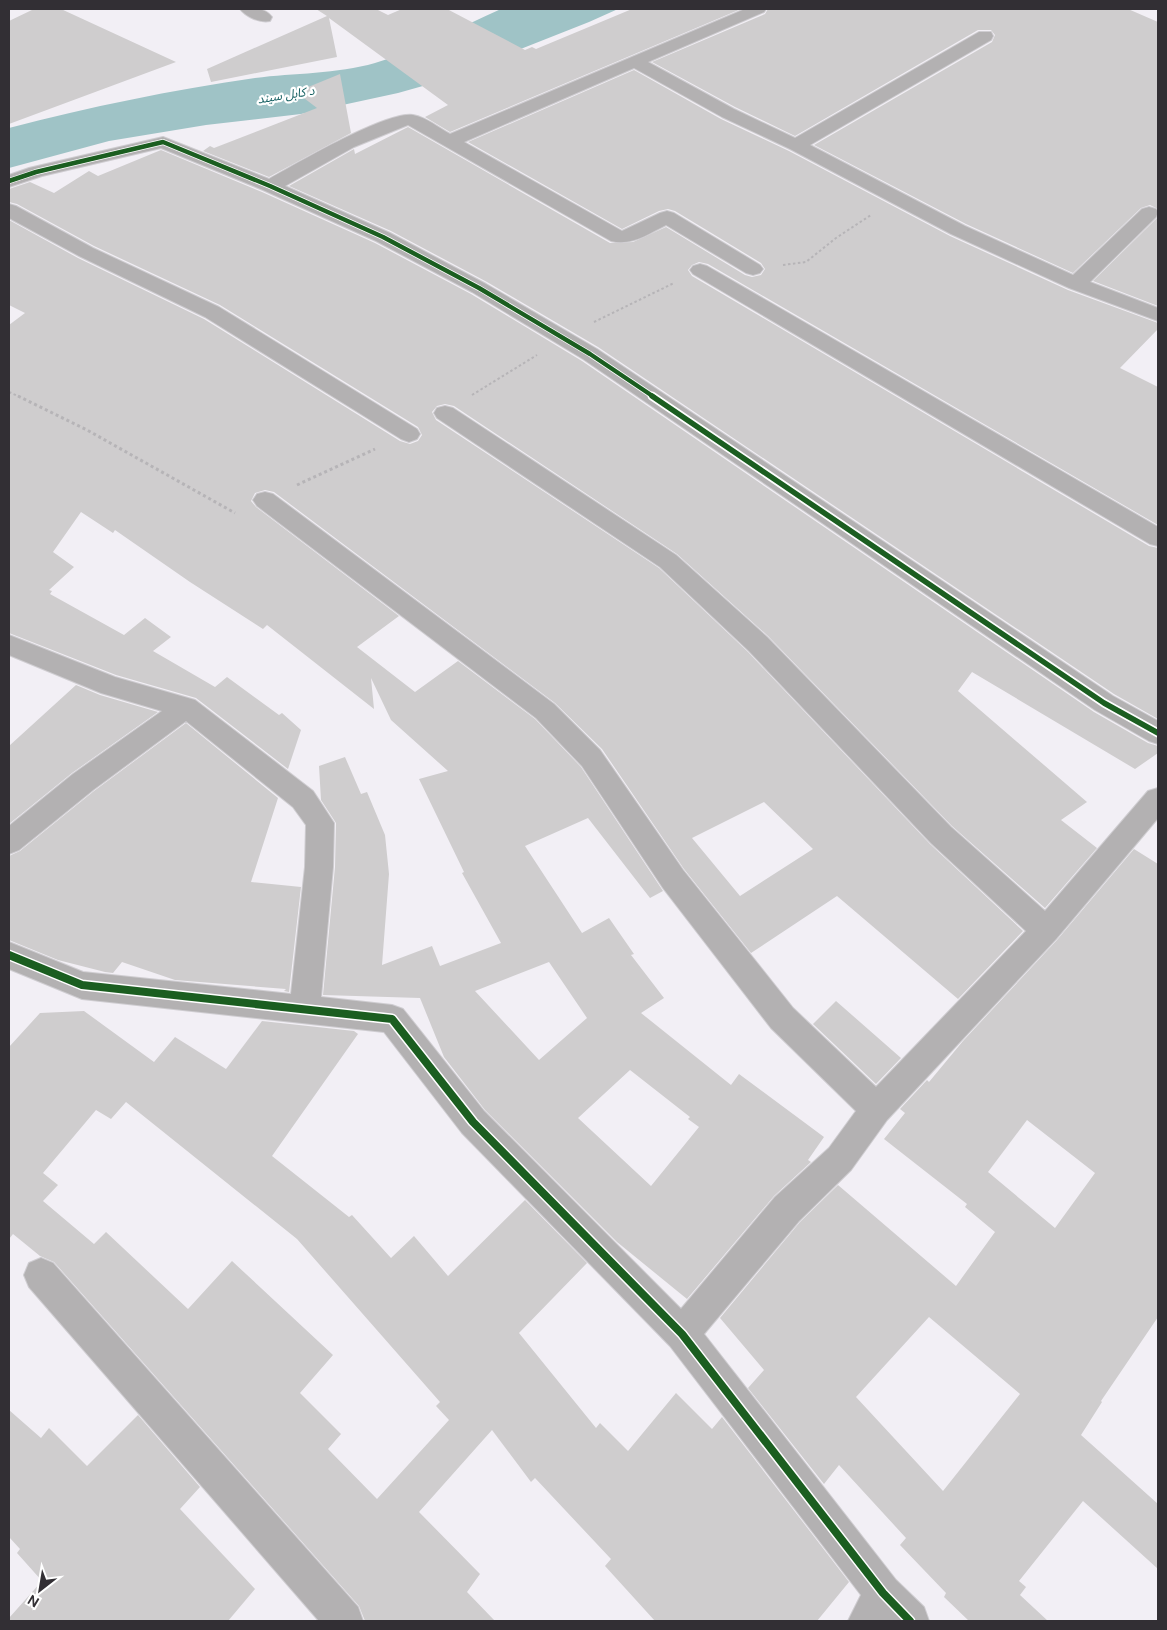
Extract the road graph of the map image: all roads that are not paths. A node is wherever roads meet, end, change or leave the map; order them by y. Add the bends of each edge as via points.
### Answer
1 (248, 9) edge
2 (758, 9) edge
3 (264, 17) dead end
4 (985, 36) dead end
5 (635, 62) junction
6 (456, 138) dead end
7 (796, 145) junction
8 (9, 181) edge
9 (270, 186) junction
10 (9, 210) edge
11 (1149, 213) dead end
12 (752, 268) road end
13 (700, 270) road end
14 (1076, 284) junction
15 (1158, 315) edge
16 (445, 413) road end
17 (409, 434) road end
18 (265, 500) road end
19 (1158, 538) edge
20 (9, 645) edge
21 (186, 707) junction
22 (1158, 733) edge
23 (1158, 799) edge
24 (9, 842) edge
25 (1046, 930) junction
26 (9, 955) edge
27 (305, 1009) junction
28 (876, 1109) junction
29 (42, 1275) dead end
30 (682, 1334) junction
31 (875, 1607) edge
32 (344, 1621) edge
33 (910, 1621) edge

1 - 3 street
2 - 5 street
4 - 7 street
5 - 6 street
5 - 7 street via 728,113
7 - 14 street via 958,230
8 - 9 street via 163,142
9 - 12 street via 348,143 404,120 412,120 618,237 627,237 667,217
9 - 22 street via 383,237 563,338 1104,703
10 - 17 street via 86,252 212,312
11 - 14 street
13 - 19 street
14 - 15 street
16 - 25 street via 668,561 758,644 941,835
18 - 28 street via 545,711 591,758 673,879 782,1018
20 - 21 street via 110,686
21 - 24 street via 83,782
21 - 27 street via 304,799 320,823 319,867
23 - 25 street
25 - 28 street
26 - 27 street via 82,985
27 - 30 street via 392,1019 473,1122
28 - 30 street via 840,1159 787,1209
29 - 32 street
30 - 31 street
31 - 33 street

